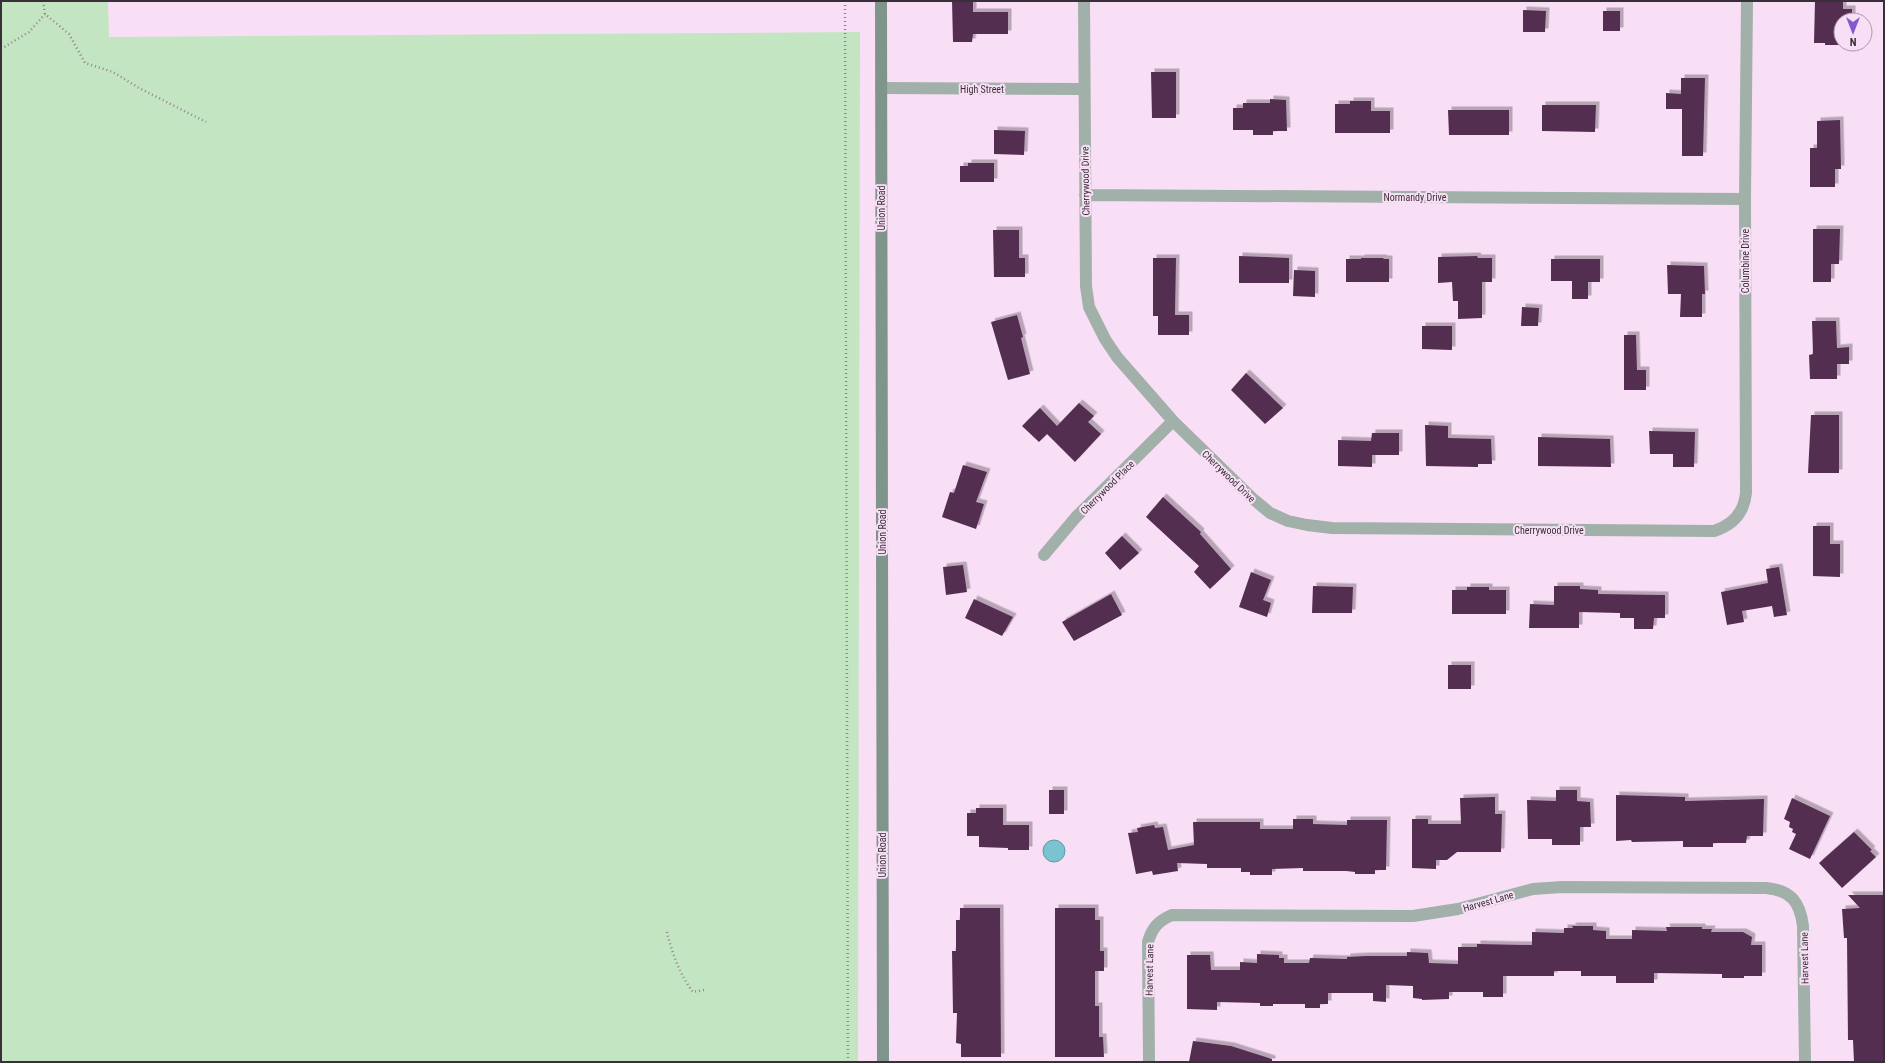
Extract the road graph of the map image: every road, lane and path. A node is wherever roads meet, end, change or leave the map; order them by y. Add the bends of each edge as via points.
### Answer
1 (42, 1) edge
2 (845, 1) edge
3 (881, 1) edge
4 (1084, 1) edge
5 (1747, 1) edge
6 (46, 14) junction
7 (1, 49) edge
8 (881, 88) junction
9 (1084, 89) junction
10 (206, 122) dead end
11 (1085, 195) junction
12 (1745, 199) junction
13 (1173, 421) junction
14 (1736, 518) joint
15 (1044, 555) dead end
16 (667, 932) dead end
17 (704, 990) dead end
18 (848, 1062) edge
19 (883, 1062) edge
20 (1149, 1062) edge
21 (1805, 1062) edge

1 - 6 path
2 - 18 path
3 - 8 main road, Union Road
4 - 9 street, Cherrywood Drive
5 - 12 street, Columbine Drive
6 - 7 path via 29,32
6 - 10 path via 69,34 85,63 113,72
8 - 9 street, High Street
8 - 19 main road, Union Road
9 - 11 street, Cherrywood Drive
11 - 12 street, Normandy Drive
11 - 13 street, Cherrywood Drive via 1086,286 1089,307 1117,357
12 - 14 street, Columbine Drive via 1746,493 1745,504
13 - 14 street, Cherrywood Drive via 1270,513 1288,521 1307,525 1392,529 1714,531 1724,528
13 - 15 street, Cherrywood Place via 1076,517
16 - 17 path via 686,983 693,992
20 - 21 street, Harvest Lane via 1148,942 1155,926 1172,915 1413,916 1458,909 1533,889 1570,887 1766,888 1786,893 1799,907 1803,926

